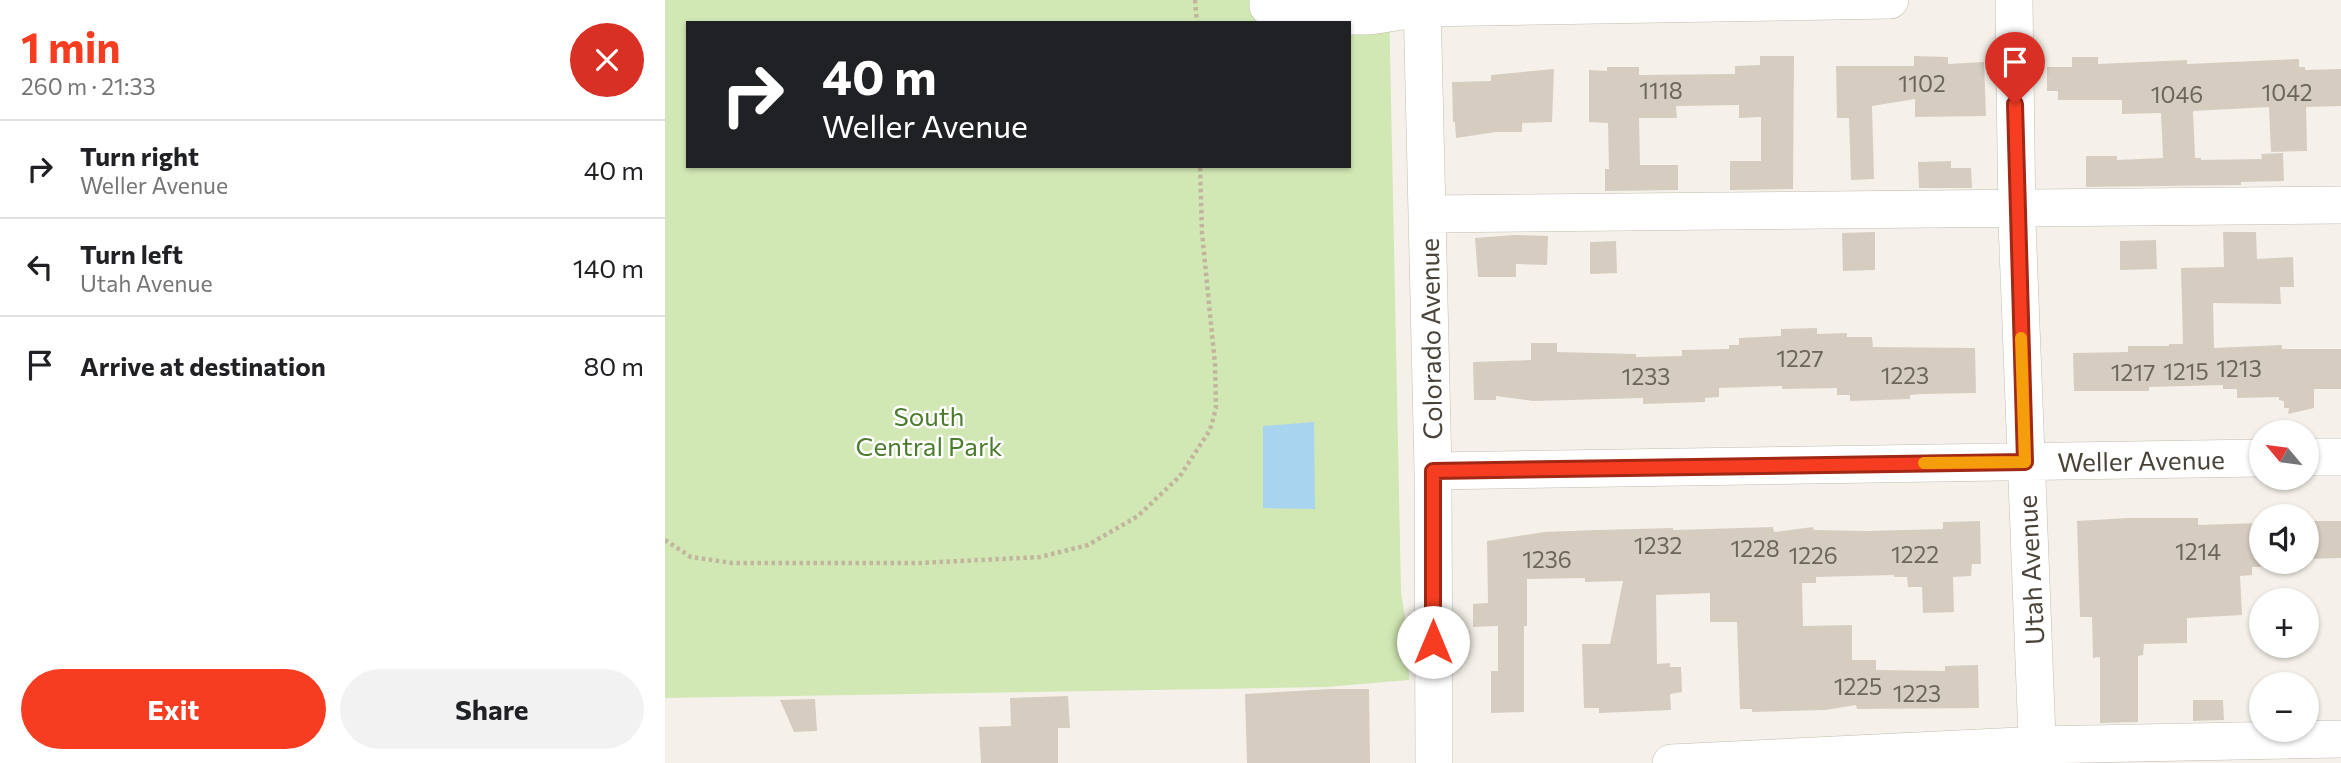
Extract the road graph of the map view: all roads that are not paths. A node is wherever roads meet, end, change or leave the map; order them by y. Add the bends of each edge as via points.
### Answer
1 (1268, 0) edge
2 (1890, 0) edge
3 (2014, 0) edge
4 (1422, 4) edge
5 (2341, 205) edge
6 (2017, 208) junction
7 (1427, 214) junction
8 (2319, 457) edge
9 (2341, 457) edge
10 (2249, 458) edge
11 (2025, 462) junction
12 (1433, 471) junction
13 (2341, 739) edge
14 (2038, 754) edge
15 (1434, 763) edge
16 (1671, 763) edge

1 - 4 street via 1278,16 1370,16
2 - 4 street
3 - 6 street, Utah Avenue
4 - 7 street, Colorado Avenue
5 - 6 street
6 - 7 street
6 - 11 street, Utah Avenue
7 - 12 street, Colorado Avenue
8 - 9 street
10 - 11 street, Weller Avenue
11 - 12 street, Weller Avenue
11 - 14 street, Utah Avenue
12 - 15 street, Colorado Avenue
13 - 14 street
14 - 16 street

